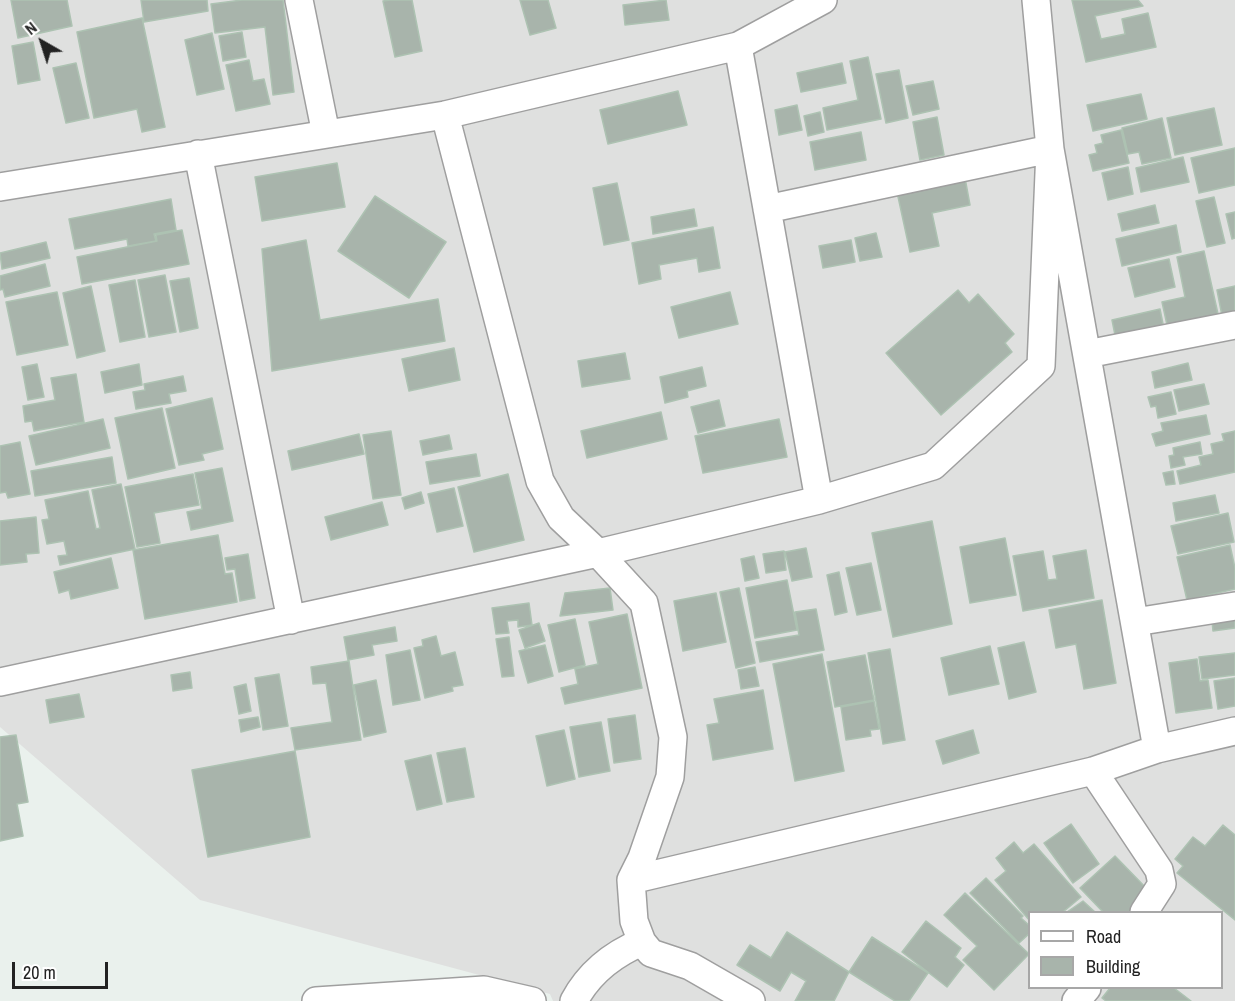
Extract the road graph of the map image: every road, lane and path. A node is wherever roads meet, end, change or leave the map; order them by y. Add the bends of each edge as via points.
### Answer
1 (299, 0) edge
2 (823, 0) edge
3 (1036, 0) edge
4 (738, 46) junction
5 (445, 115) junction
6 (326, 134) junction
7 (1050, 149) junction
8 (198, 154) junction
9 (0, 187) edge
10 (767, 209) junction
11 (1235, 325) edge
12 (1087, 354) junction
13 (819, 500) junction
14 (598, 553) junction
15 (1235, 606) edge
16 (291, 620) junction
17 (1135, 622) junction
18 (0, 682) edge
19 (1235, 731) edge
20 (1156, 749) junction
21 (1093, 771) junction
22 (632, 880) junction
23 (1145, 911) edge
24 (642, 942) junction
25 (1085, 989) edge
26 (405, 998) edge
27 (316, 1001) edge
28 (532, 1001) edge
29 (574, 1001) edge
30 (751, 1001) edge
31 (1076, 1001) edge

1 - 6 street
2 - 4 street
3 - 7 street
4 - 5 street
4 - 10 street
5 - 6 street
5 - 14 street via 540,481 561,518
6 - 8 street
7 - 10 street
7 - 12 street
7 - 13 street via 1041,366 933,466
8 - 9 street
8 - 16 street
10 - 13 street
11 - 12 street
12 - 17 street
13 - 14 street
14 - 16 street
14 - 22 street via 644,603 673,737 670,777
15 - 17 street
16 - 18 street
17 - 20 street
19 - 20 street
20 - 21 street
21 - 22 street
21 - 23 street via 1159,870 1162,884
22 - 24 street via 634,921
24 - 29 street via 619,951 603,964
24 - 30 street via 651,953 690,966
25 - 31 street
26 - 27 street
26 - 28 street via 484,990

